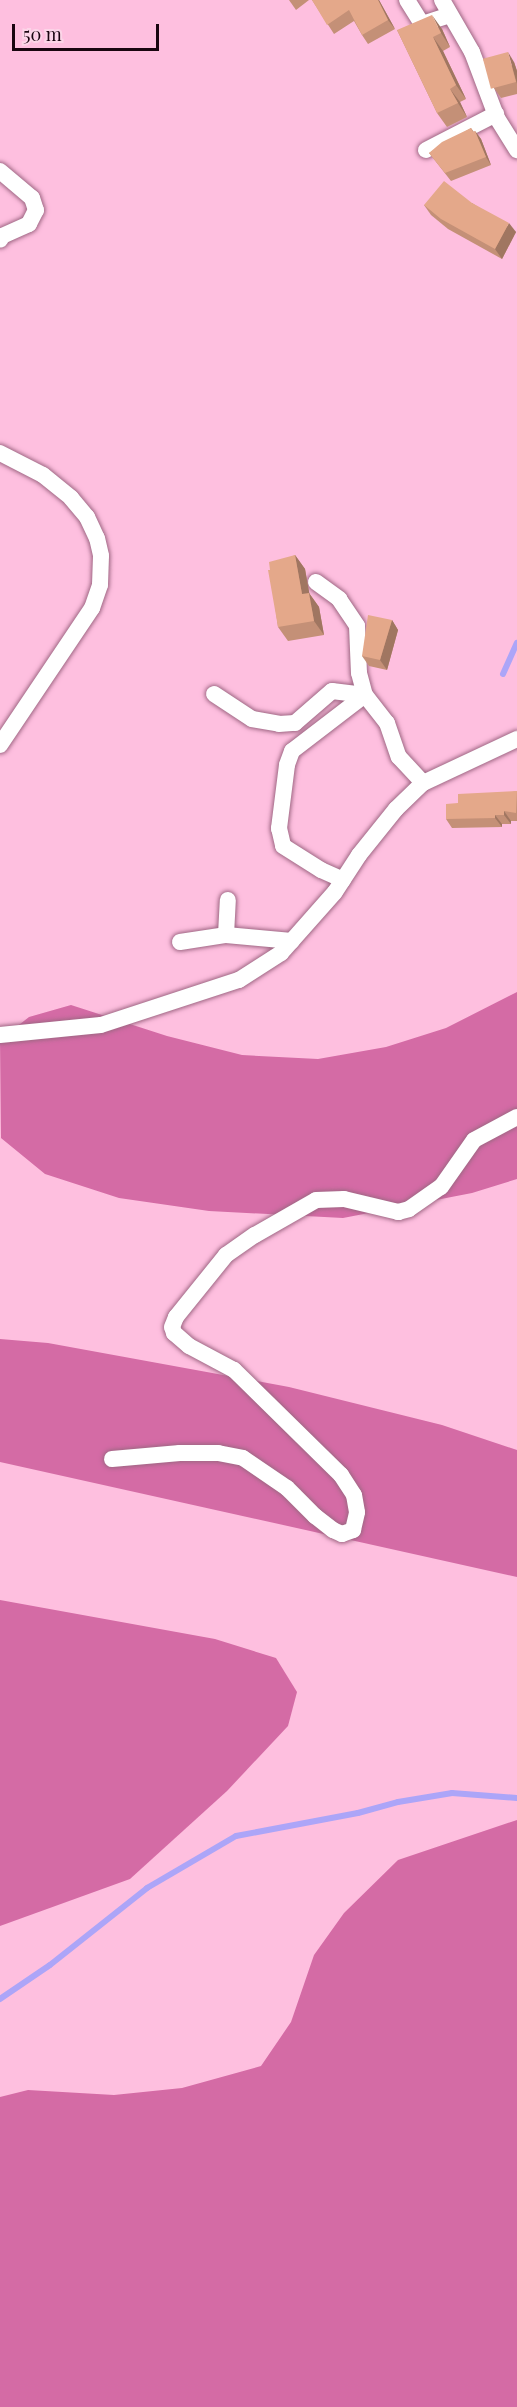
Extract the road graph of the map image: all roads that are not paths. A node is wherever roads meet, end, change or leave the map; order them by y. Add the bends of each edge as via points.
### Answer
1 (407, 0) edge
2 (442, 0) edge
3 (450, 15) junction
4 (496, 114) junction
5 (426, 150) dead end
6 (517, 150) edge
7 (0, 171) edge
8 (1, 237) edge
9 (0, 453) edge
10 (316, 582) dead end
11 (214, 694) dead end
12 (365, 696) junction
13 (517, 739) edge
14 (0, 745) edge
15 (423, 783) junction
16 (343, 880) junction
17 (228, 900) dead end
18 (226, 935) junction
19 (292, 941) junction
20 (180, 942) dead end
21 (0, 1035) edge
22 (517, 1117) edge
23 (112, 1459) dead end

1 - 3 street via 422,24
2 - 3 street
3 - 4 street via 472,52
4 - 5 street
4 - 6 street
7 - 8 street via 32,198 36,210 29,224
9 - 14 street via 43,475 71,498 87,518 101,556 100,585 92,608
10 - 12 street via 339,599 357,626 359,673
11 - 12 street via 252,719 279,724 295,723 332,692
12 - 15 street via 387,723 399,757
12 - 16 street via 292,751 279,828 283,846
13 - 15 street
15 - 16 street via 396,809
16 - 19 street
17 - 18 street
18 - 19 street
18 - 20 street
19 - 21 street via 281,953 238,980 101,1025
22 - 23 street via 474,1140 441,1187 409,1209 398,1212 344,1199 316,1200 255,1235 226,1255 172,1327 189,1346 234,1370 340,1475 354,1495 357,1512 353,1530 342,1534 333,1530 287,1488 243,1458 218,1453 180,1453

